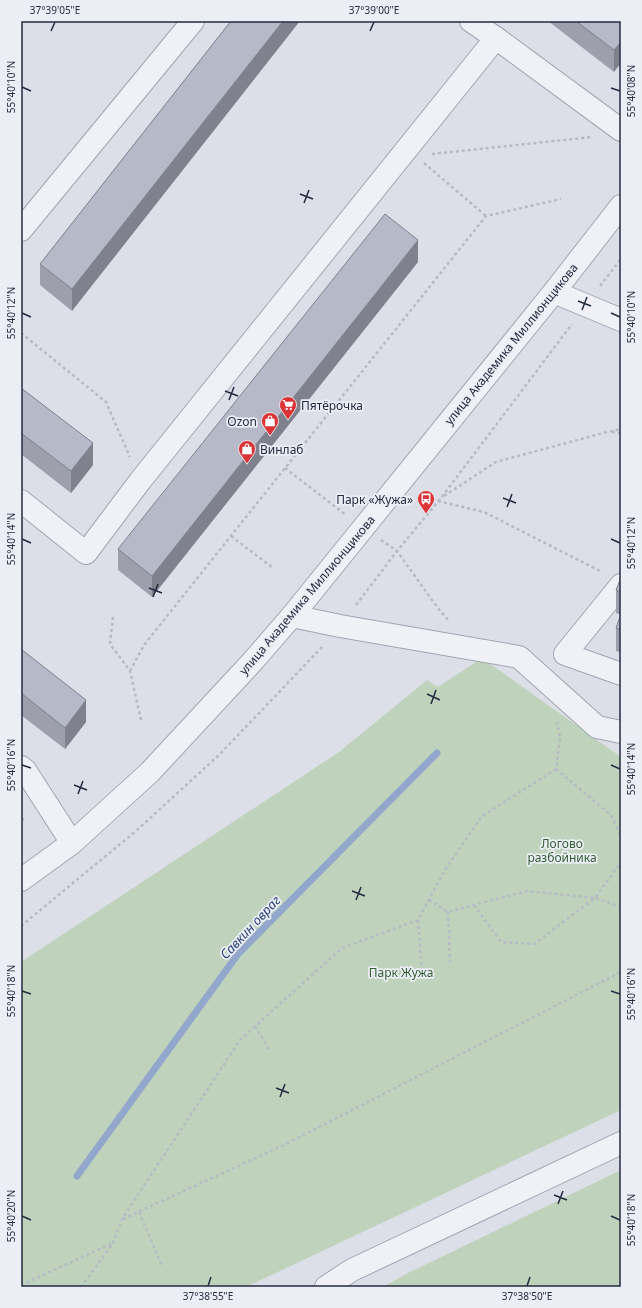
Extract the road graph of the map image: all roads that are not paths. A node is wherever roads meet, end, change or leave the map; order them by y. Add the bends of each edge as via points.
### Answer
1 (193, 21) edge
2 (471, 21) edge
3 (496, 38) junction
4 (621, 130) edge
5 (621, 206) edge
6 (21, 230) edge
7 (554, 292) junction
8 (621, 320) edge
9 (21, 501) edge
10 (614, 580) edge
11 (292, 616) junction
12 (621, 674) edge
13 (621, 732) edge
14 (21, 767) edge
15 (72, 843) junction
16 (21, 880) edge
17 (621, 1143) edge
18 (326, 1287) edge

1 - 6 street
2 - 3 street
3 - 4 street
3 - 9 street via 408,156 140,481 86,553
5 - 7 street, улица Академика Миллионщикова
7 - 8 street
7 - 11 street, улица Академика Миллионщикова
10 - 12 street via 565,654
11 - 13 street via 519,657 597,727
11 - 15 street, улица Академика Миллионщикова via 150,772
14 - 15 street
15 - 16 street, улица Академика Миллионщикова
17 - 18 street via 352,1270

